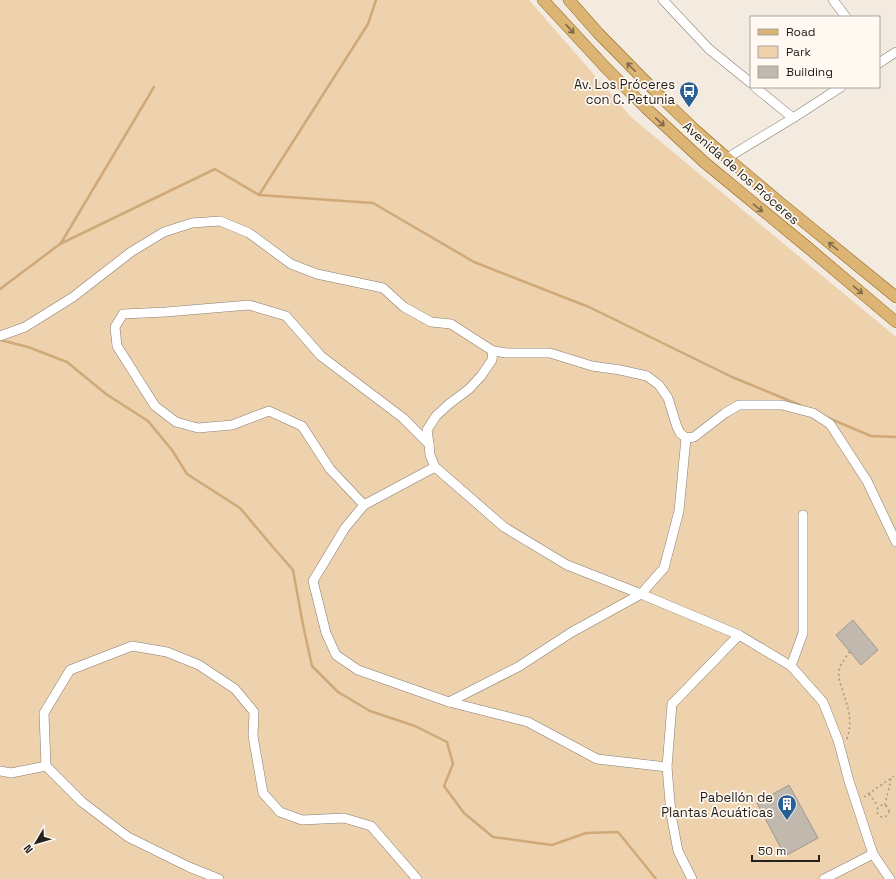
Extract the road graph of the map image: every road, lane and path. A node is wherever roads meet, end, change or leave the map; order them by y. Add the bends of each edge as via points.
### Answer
1 (543, 0) edge
2 (569, 0) edge
3 (663, 0) edge
4 (833, 0) edge
5 (845, 16) edge
6 (896, 52) edge
7 (880, 61) edge
8 (750, 82) edge
9 (756, 88) edge
10 (839, 88) edge
11 (793, 118) junction
12 (727, 158) junction
13 (896, 297) edge
14 (896, 322) edge
15 (0, 336) edge
16 (493, 351) junction
17 (686, 438) junction
18 (429, 444) junction
19 (435, 467) junction
20 (364, 505) junction
21 (803, 516) dead end
22 (896, 542) edge
23 (641, 594) junction
24 (739, 635) junction
25 (850, 651) dead end
26 (791, 666) junction
27 (450, 702) junction
28 (840, 749) junction
29 (46, 766) junction
30 (667, 767) junction
31 (0, 771) edge
32 (894, 776) dead end
33 (891, 778) junction
34 (869, 794) junction
35 (856, 803) junction
36 (886, 805) junction
37 (878, 806) junction
38 (873, 854) junction
39 (219, 879) edge
40 (417, 879) edge
41 (692, 879) edge
42 (824, 879) edge
43 (890, 879) edge

1 -> 14 main road, Avenida de los Próceres via 607,69 704,162
12 -> 2 main road, Avenida de los Próceres via 631,67
3 - 8 street via 709,49
4 - 5 street
6 - 7 street
9 - 11 street
10 - 11 street
11 - 12 street
13 -> 12 main road, Avenida de los Próceres
15 - 16 street via 25,327 73,297 131,252 164,232 192,223 220,221 249,233 291,264 317,274 384,288 404,307 431,322 450,324
16 - 17 street via 550,353 592,366 647,376 668,398 677,427
16 - 18 street via 492,360 482,376 436,416 428,430
17 - 22 street via 694,437 739,405 782,405 813,413 830,424 867,481
17 - 23 street via 679,510 664,568
18 - 19 street
18 - 20 street via 403,418 321,356 286,316 249,305 123,314 115,327 117,346 155,406 176,422 198,428 232,425 269,411 302,426 330,469
19 - 20 street
19 - 23 street via 504,527 567,565
20 - 27 street via 345,528 313,581 326,633 336,655 358,670
21 - 26 street via 803,633
23 - 24 street
23 - 27 street via 572,632 518,667
24 - 26 street
24 - 30 street via 672,704
25 - 28 path via 839,669 839,678 850,714 849,732
26 - 28 street via 823,702
27 - 30 street via 528,722 597,759
28 - 35 street
29 - 31 street via 12,773
29 - 39 street via 82,802 128,837
29 - 40 street via 44,713 70,670 132,646 168,652 199,665 235,688 254,712 254,736 263,793 280,812 302,820 344,818 371,826
30 - 41 street via 671,814 678,851
32 - 33 path
33 - 34 path
33 - 36 path
34 - 35 path
34 - 37 path
35 - 38 street
36 - 37 path
36 - 37 path via 890,811 884,817 879,816
38 - 42 street
38 - 43 street

